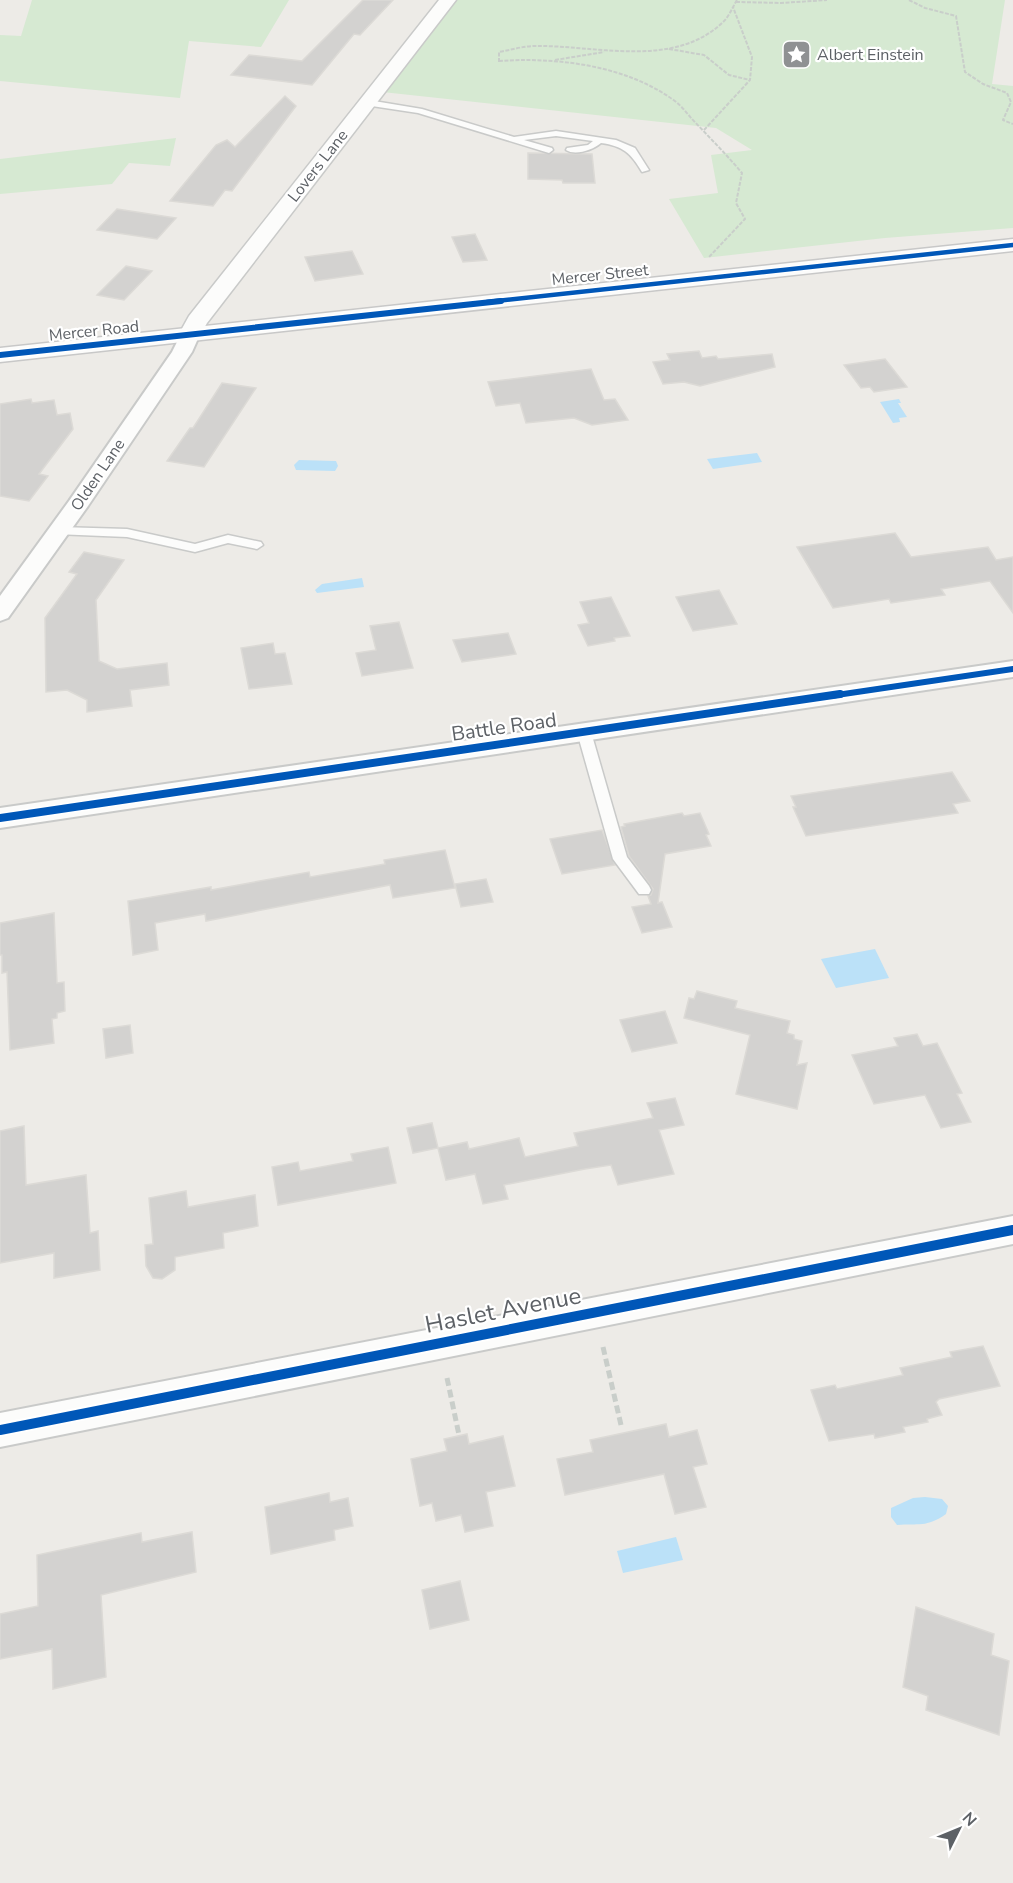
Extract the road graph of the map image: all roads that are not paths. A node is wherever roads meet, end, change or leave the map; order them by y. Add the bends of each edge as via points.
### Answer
1 (448, 0) edge
2 (368, 103) junction
3 (512, 140) junction
4 (599, 140) junction
5 (549, 150) dead end
6 (570, 150) dead end
7 (645, 170) dead end
8 (1013, 244) edge
9 (190, 334) junction
10 (0, 355) edge
11 (59, 531) junction
12 (257, 545) dead end
13 (0, 613) edge
14 (1013, 669) edge
15 (584, 732) junction
16 (0, 818) edge
17 (644, 890) dead end
18 (1013, 1230) edge
19 (0, 1430) edge

1 - 2 main road, Lovers Lane
2 - 3 lane via 416,110
2 - 9 main road, Lovers Lane
3 - 4 lane via 532,134 576,133
3 - 5 lane
4 - 6 lane via 591,147
4 - 7 lane via 625,143 637,153
8 - 9 main road, Mercer Street
9 - 10 main road, Mercer Road
9 - 11 street, Olden Lane via 182,352
11 - 12 lane via 127,533 195,548 228,538
11 - 13 street, Olden Lane
14 - 15 street, Battle Road
15 - 16 street, Battle Road
15 - 17 lane via 620,860
18 - 19 street, Haslet Avenue

